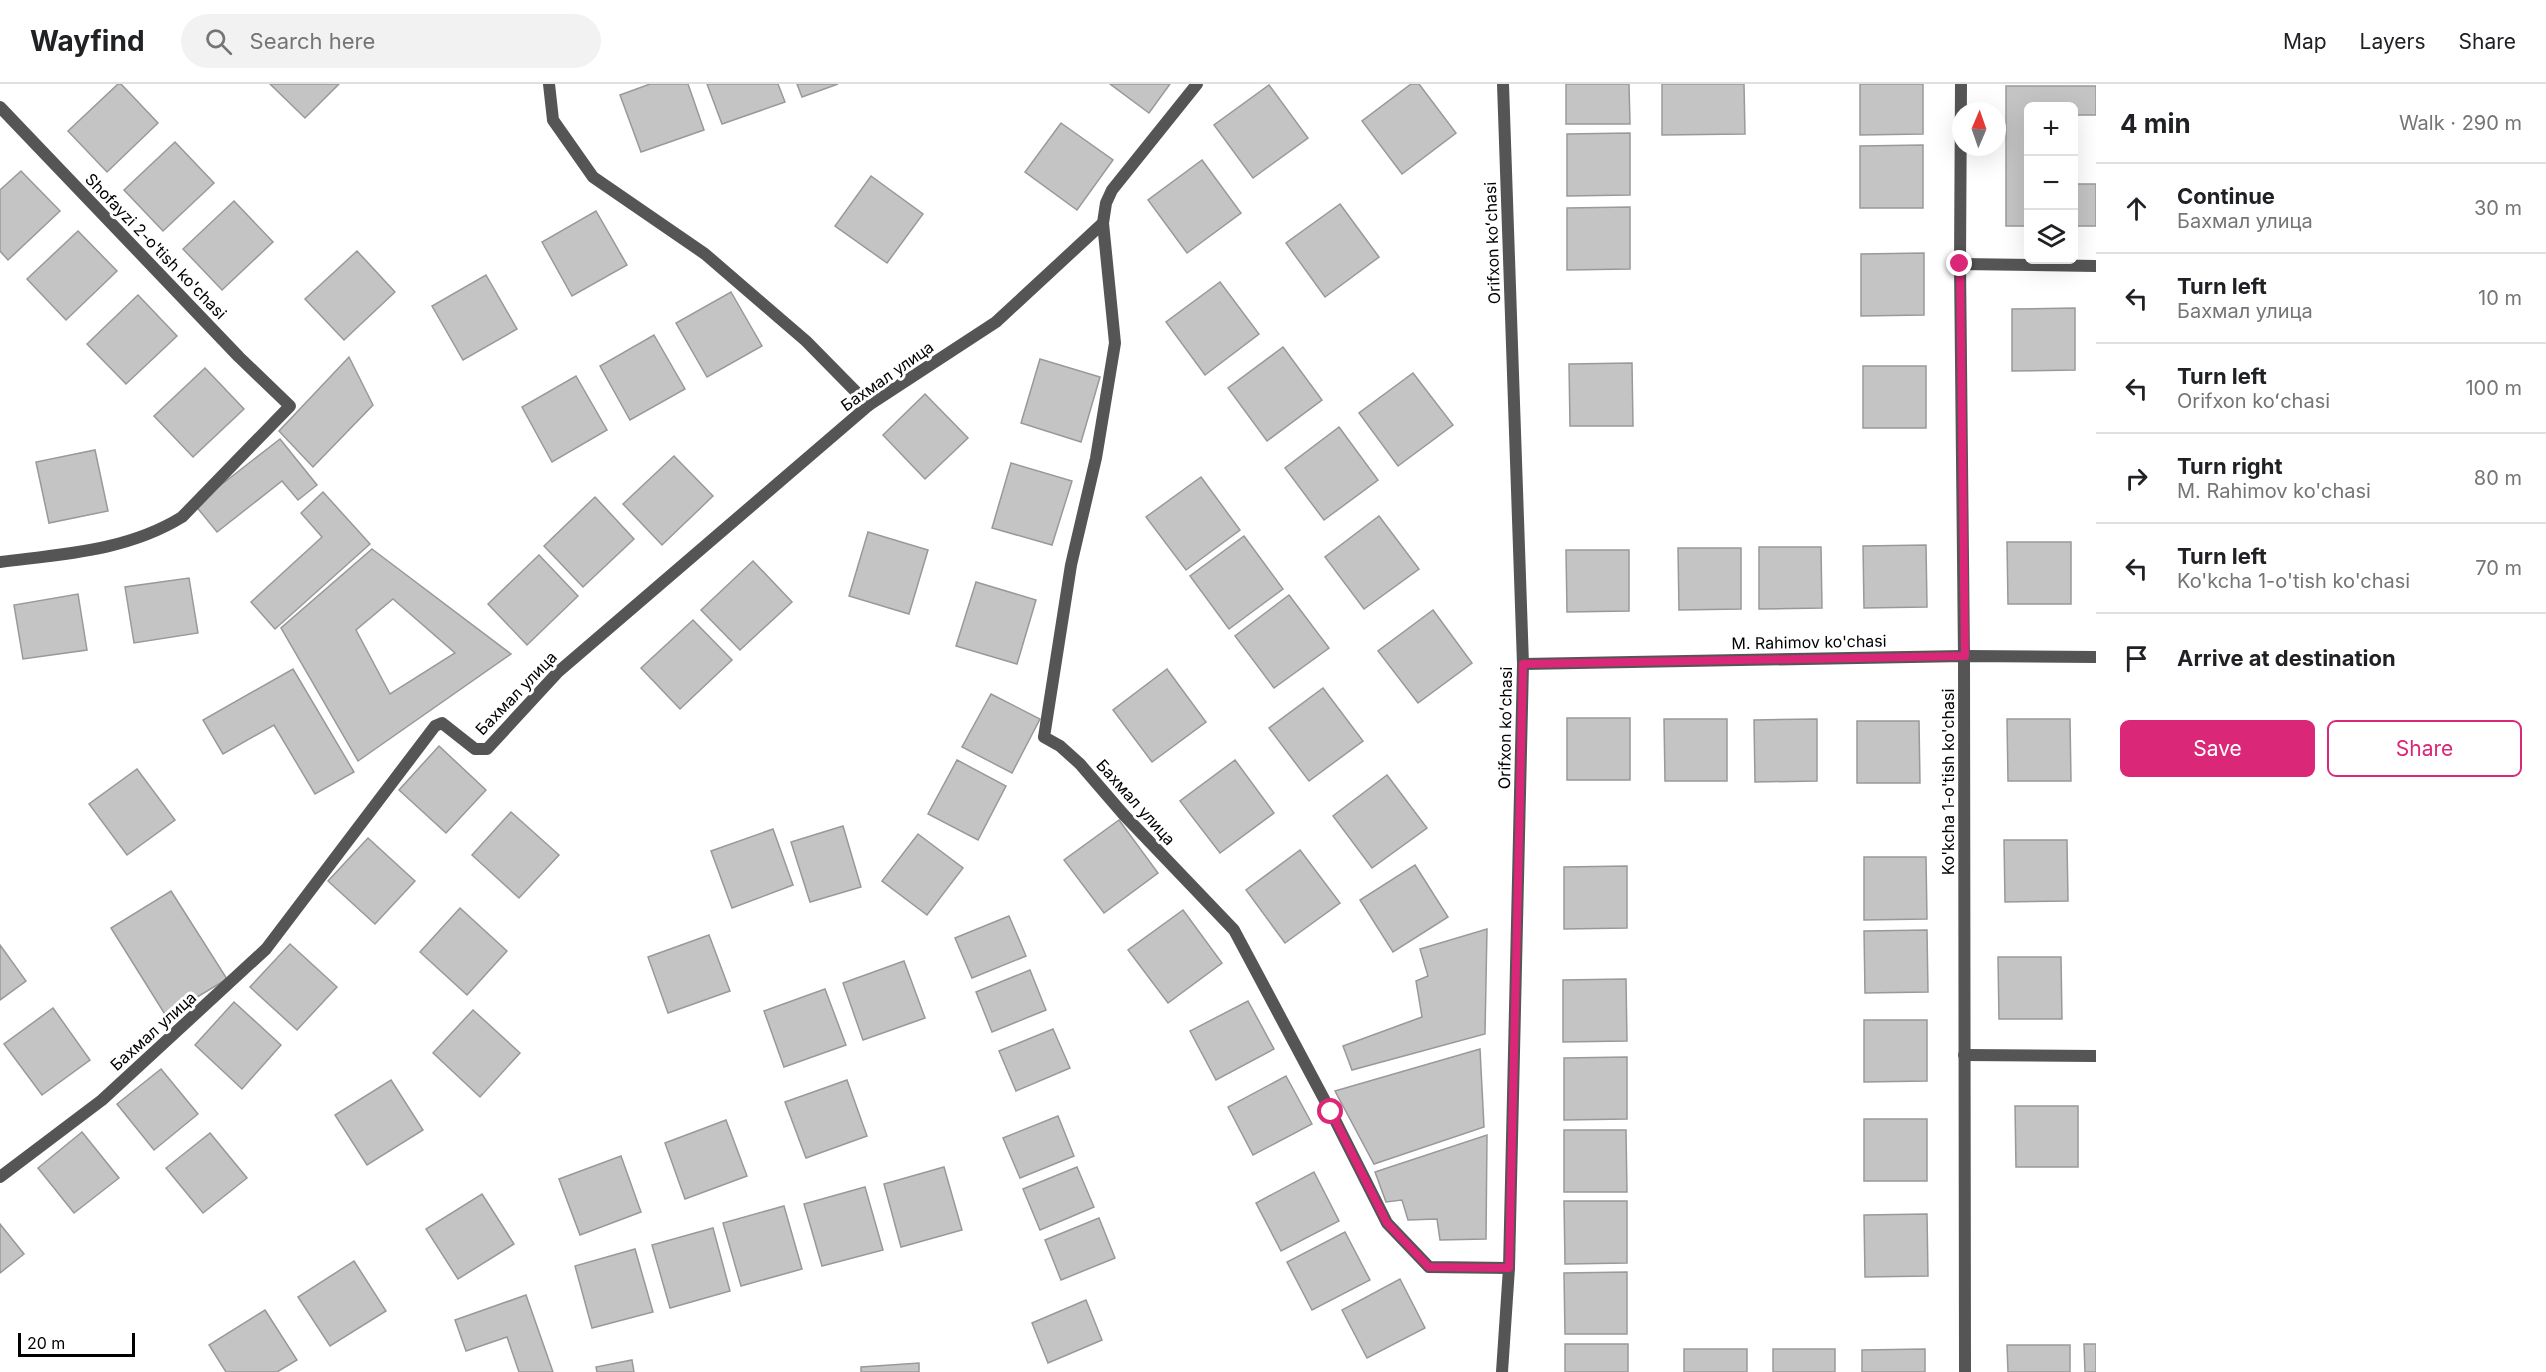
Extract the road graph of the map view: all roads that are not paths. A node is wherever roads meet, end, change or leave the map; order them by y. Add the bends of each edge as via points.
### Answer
1 (549, 84) edge
2 (1197, 84) edge
3 (1503, 84) edge
4 (1961, 84) edge
5 (0, 107) edge
6 (1103, 223) junction
7 (1960, 264) junction
8 (2096, 266) edge
9 (869, 405) junction
10 (0, 562) edge
11 (1965, 656) junction
12 (2096, 657) edge
13 (1523, 664) junction
14 (1964, 1055) junction
15 (2096, 1056) edge
16 (0, 1177) edge
17 (1509, 1268) junction
18 (1502, 1372) edge
19 (1965, 1372) edge

1 - 9 street via 553,120 593,177 705,254 806,341
2 - 6 street, Бахмал улица via 1112,190
3 - 13 street, Orifxon koʻchasi
4 - 7 street, Ko'kcha 1-o'tish ko'chasi
5 - 10 street, Shofayzi 2-o'tish ko'chasi via 290,406 182,517 161,530 108,548
6 - 9 street, Бахмал улица via 996,322
6 - 17 street, Бахмал улица via 1115,344 1096,458 1071,565 1044,737 1080,764 1234,930 1387,1223 1429,1267
7 - 8 street
7 - 11 street, Ko'kcha 1-o'tish ko'chasi
9 - 16 street, Бахмал улица via 558,672 487,748 475,749 442,723 435,726 266,950 102,1100
11 - 12 street, M. Rahimov ko'chasi
11 - 13 street, M. Rahimov ko'chasi
11 - 14 street, Ko'kcha 1-o'tish ko'chasi
13 - 17 street, Orifxon koʻchasi
14 - 15 street
14 - 19 street, Ko'kcha 1-o'tish ko'chasi
17 - 18 street, Orifxon koʻchasi

